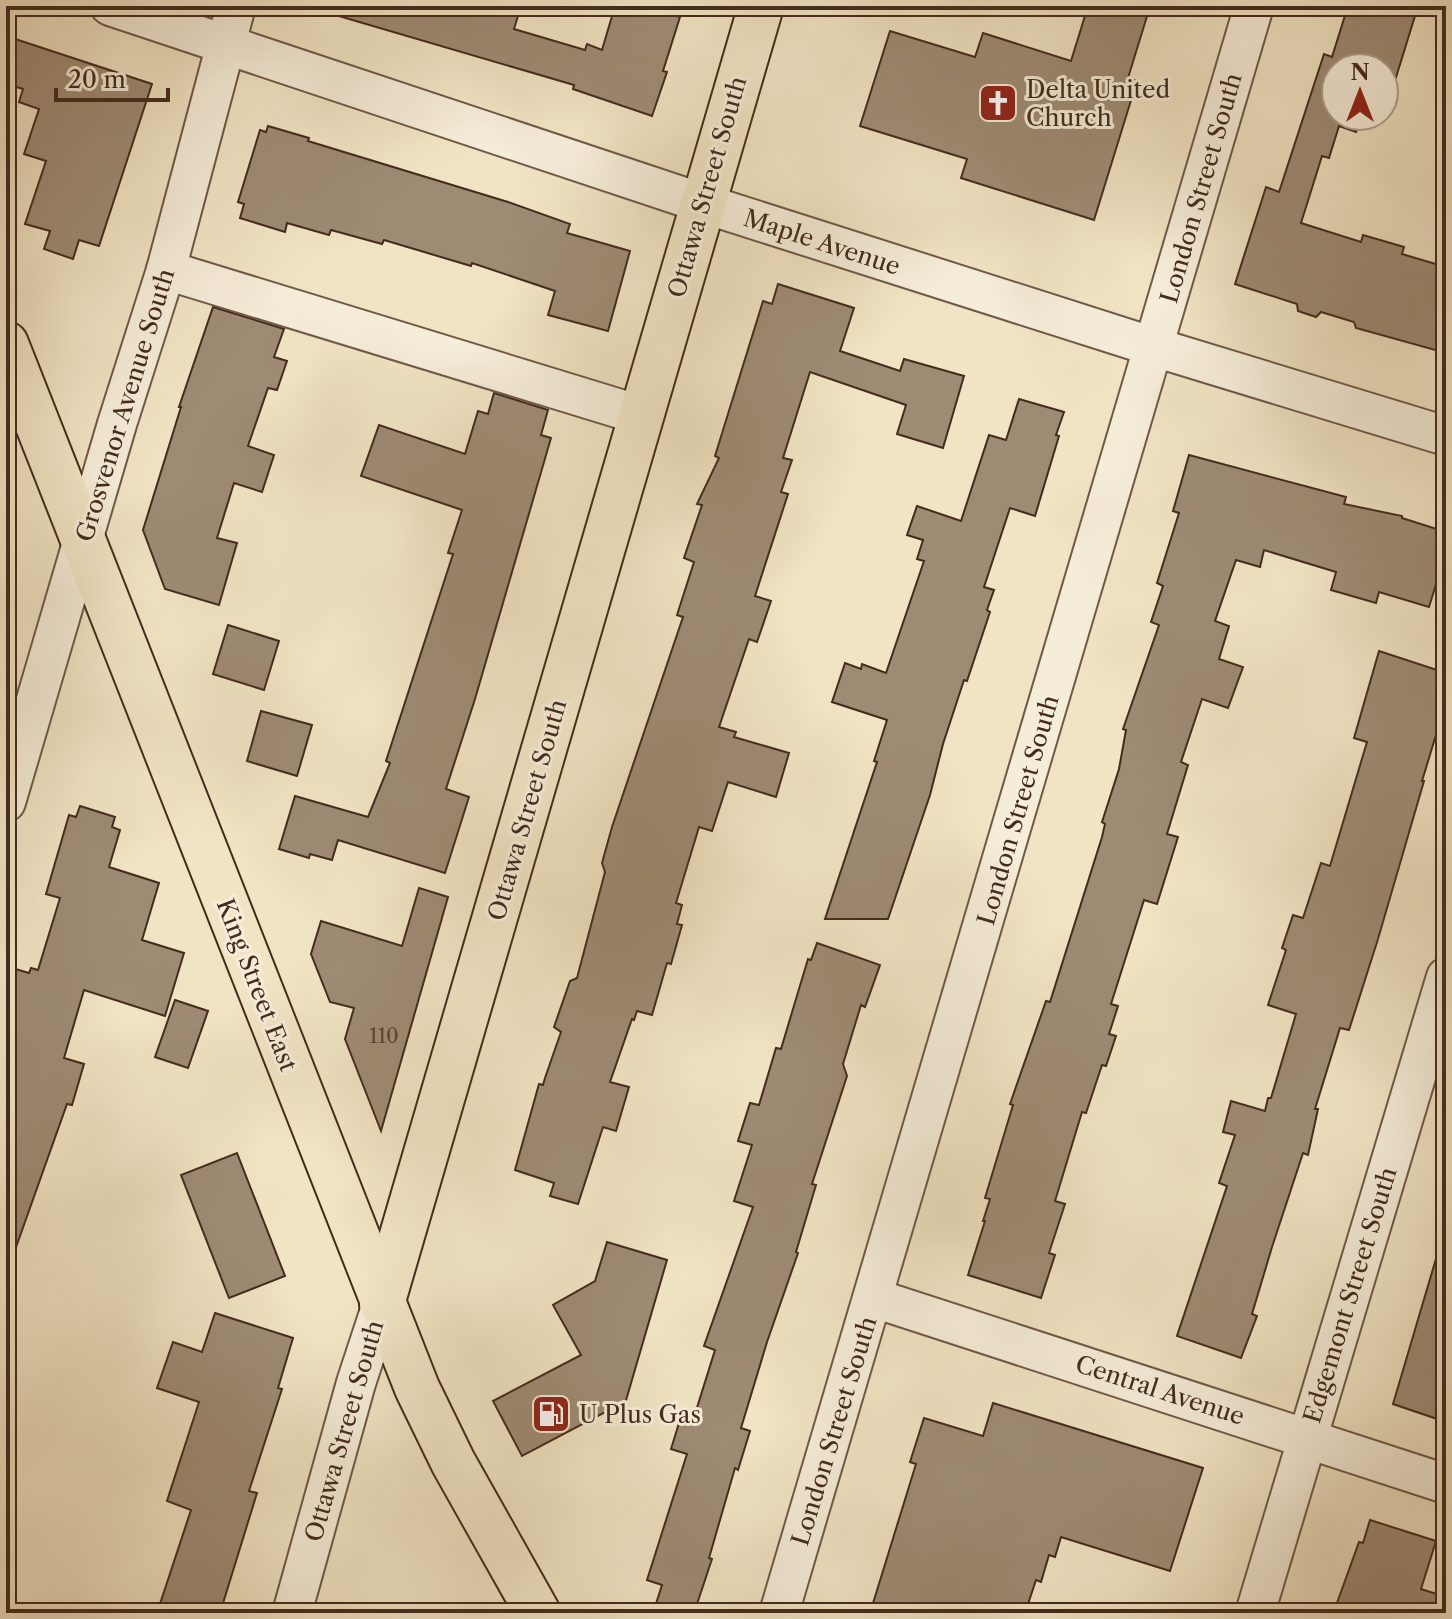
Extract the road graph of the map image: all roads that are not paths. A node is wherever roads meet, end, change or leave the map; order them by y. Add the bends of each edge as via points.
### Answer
1 (110, 6) edge
2 (236, 6) edge
3 (761, 6) edge
4 (1254, 6) edge
5 (225, 43) junction
6 (702, 203) junction
7 (166, 270) junction
8 (6, 344) edge
9 (1154, 347) junction
10 (640, 415) junction
11 (1446, 436) edge
12 (83, 543) junction
13 (6, 802) edge
14 (1446, 977) edge
15 (874, 1298) junction
16 (382, 1304) junction
17 (1307, 1437) junction
18 (1446, 1484) edge
19 (292, 1613) edge
20 (538, 1613) edge
21 (779, 1613) edge
22 (1255, 1613) edge

1 - 5 street, Maple Avenue
2 - 5 street, Grosvenor Avenue South
3 - 6 main road, Ottawa Street South
4 - 9 street, London Street South
5 - 6 street, Maple Avenue
5 - 7 street, Grosvenor Avenue South
6 - 9 street, Maple Avenue
6 - 10 main road, Ottawa Street South
7 - 10 street
7 - 12 street, Grosvenor Avenue South
8 - 12 main road, King Street East
9 - 11 street, Maple Avenue
9 - 15 street, London Street South
10 - 16 main road, Ottawa Street South
12 - 13 street, Grosvenor Avenue South
12 - 16 main road, King Street East
14 - 17 street, Edgemont Street South
15 - 17 street, Central Avenue
15 - 21 street, London Street South
16 - 19 street, Ottawa Street South
16 - 20 main road, King Street East via 453,1462
17 - 18 street, Central Avenue
17 - 22 street, Edgemont Street South

